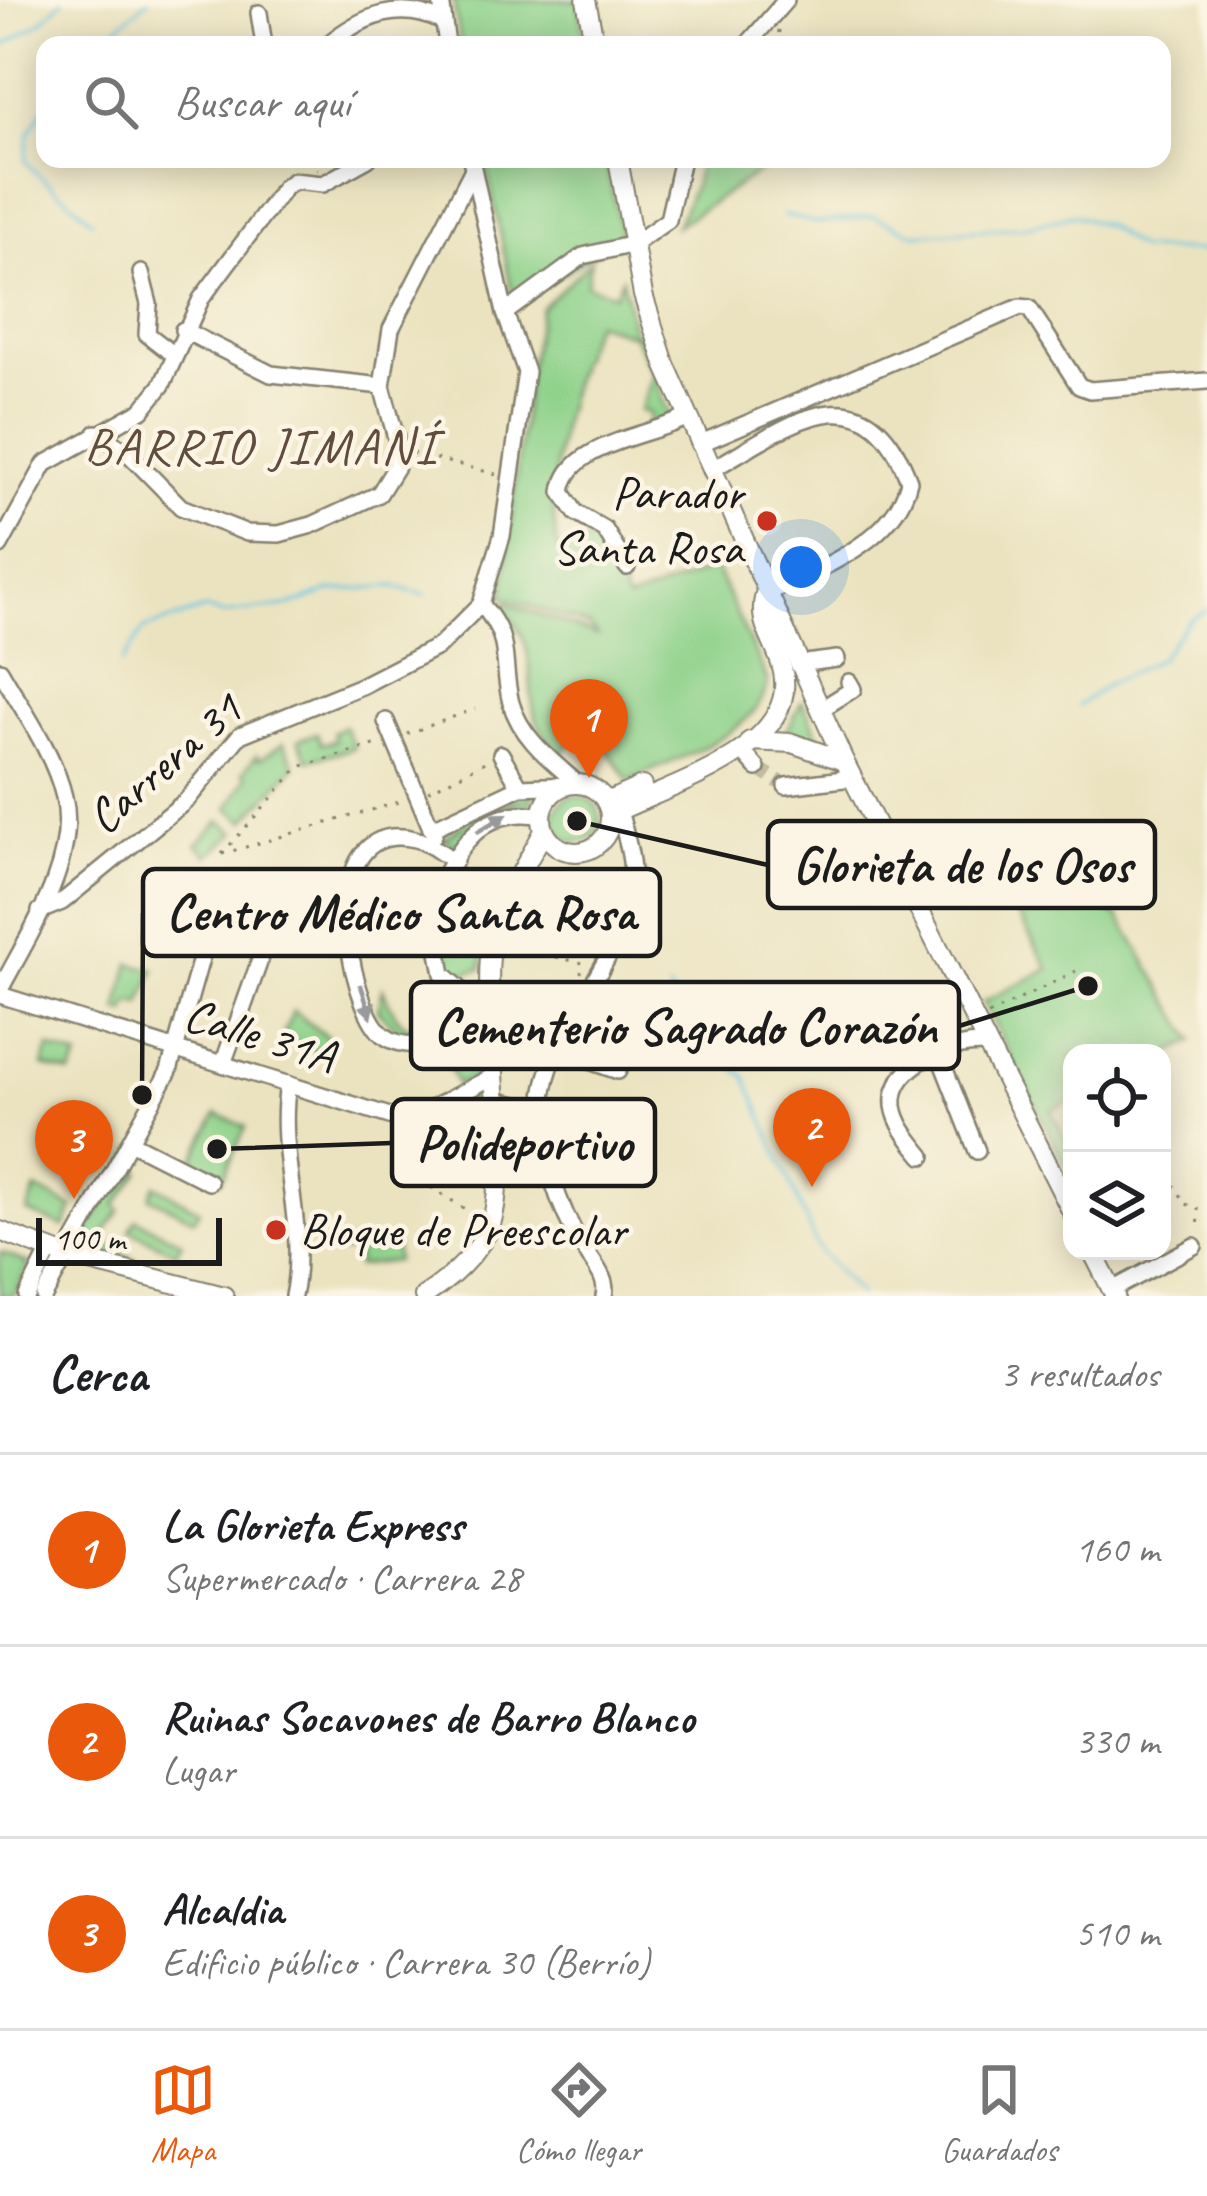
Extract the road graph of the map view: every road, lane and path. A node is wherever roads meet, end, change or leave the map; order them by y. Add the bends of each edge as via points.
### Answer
1 (441, 0) edge
2 (586, 0) edge
3 (785, 0) edge
4 (259, 14) dead end
5 (442, 22) junction
6 (263, 36) edge
7 (338, 36) edge
8 (445, 36) edge
9 (593, 36) edge
10 (755, 36) edge
11 (355, 168) edge
12 (471, 168) edge
13 (473, 168) edge
14 (619, 168) edge
15 (680, 168) edge
16 (634, 244) junction
17 (141, 273) dead end
18 (506, 313) junction
19 (184, 330) junction
20 (173, 356) junction
21 (1207, 381) edge
22 (382, 386) junction
23 (688, 417) junction
24 (96, 433) junction
25 (700, 443) junction
26 (399, 449) junction
27 (711, 470) junction
28 (512, 478) junction
29 (0, 547) edge
30 (627, 567) dead end
31 (765, 594) junction
32 (481, 604) junction
33 (837, 659) dead end
34 (799, 666) junction
35 (0, 670) edge
36 (849, 682) dead end
37 (475, 709) dead end
38 (820, 710) junction
39 (386, 721) dead end
40 (394, 739) junction
41 (750, 746) junction
42 (501, 754) joint
43 (757, 768) tunnel mouth
44 (848, 769) junction
45 (573, 784) junction
46 (786, 785) dead end
47 (520, 788) junction
48 (418, 796) junction
49 (612, 809) junction
50 (543, 824) junction
51 (431, 829) junction
52 (449, 858) junction
53 (1040, 874) dead end
54 (905, 880) junction
55 (40, 911) junction
56 (206, 941) dead end
57 (492, 943) junction
58 (260, 960) dead end
59 (1076, 971) dead end
60 (578, 985) dead end
61 (0, 992) edge
62 (490, 997) junction
63 (574, 1008) dead end
64 (976, 1022) junction
65 (459, 1031) junction
66 (988, 1045) junction
67 (491, 1047) junction
68 (555, 1049) junction
69 (178, 1050) junction
70 (938, 1052) junction
71 (223, 1064) junction
72 (618, 1071) dead end
73 (492, 1077) junction
74 (288, 1084) junction
75 (493, 1100) junction
76 (430, 1109) junction
77 (541, 1110) junction
78 (468, 1121) dead end
79 (130, 1142) junction
80 (976, 1151) dead end
81 (923, 1156) dead end
82 (209, 1182) dead end
83 (431, 1187) dead end
84 (1171, 1188) edge
85 (1063, 1194) edge
86 (490, 1228) junction
87 (0, 1231) edge
88 (1194, 1246) joint
89 (57, 1252) junction
90 (1096, 1260) edge
91 (605, 1292) edge
92 (1113, 1293) edge
93 (26, 1296) edge
94 (44, 1296) edge
95 (224, 1296) edge
96 (293, 1296) edge
97 (424, 1296) edge

1 - 5 street
2 - 9 main road
3 - 10 street
4 - 6 street
5 - 7 street via 393,8
5 - 8 street
11 - 19 street via 340,178 288,183
12 - 22 street via 391,329
13 - 18 street
14 - 16 main road
15 - 16 street via 668,220
16 - 18 street via 583,256
16 - 23 main road via 648,312
17 - 20 street via 147,334
18 - 28 street via 526,372
19 - 20 street
19 - 22 street via 271,374
20 - 24 street via 142,410
21 - 25 street via 1078,386 1029,308 1020,307
22 - 26 street
23 - 25 main road
23 - 30 street via 583,454 563,477 562,492 576,512 605,530
24 - 26 street via 126,451 181,507 247,533 312,525 379,494
24 - 29 street via 35,476
25 - 27 main road
26 - 28 path
27 - 31 main road
27 - 31 street via 834,409 883,431 900,456 909,481 890,518 844,557
28 - 32 street
31 - 34 main road
31 - 41 main road via 759,615 784,682 776,716
32 - 45 street via 502,630 518,719
32 - 55 street, Carrera 31 via 439,646 240,735 187,800 62,902
33 - 34 street
34 - 38 main road
34 - 41 main road via 793,703
35 - 55 street via 64,794 68,830
36 - 38 street via 853,689
37 - 40 path
38 - 44 main road
39 - 40 street
40 - 48 street
40 - 48 path via 292,772 222,854
41 - 43 street
41 - 44 main road via 810,747
41 - 49 main road via 740,742
42 - 47 street
42 - 48 path
44 - 46 street
44 - 54 main road
45 - 47 street
45 - 49 main road
45 - 50 main road via 552,794
47 - 51 street
48 - 51 street
49 - 50 main road via 603,839 580,852 563,850
49 - 68 street via 632,873 628,899 602,969
52 -> 50 street via 492,817 517,811
50 - 57 main road
51 - 52 street
52 - 65 street via 430,904 443,974 465,1003
52 -> 65 street via 412,838 388,840 362,854 344,899 364,998 385,1037 429,1044
53 - 54 path via 974,842
54 - 64 main road
55 - 61 street
56 - 69 street
57 - 60 path via 584,963
57 - 62 main road
58 - 71 street
59 - 64 path
61 - 69 street, Calle 31A
62 - 63 path
62 - 67 main road
64 - 66 main road
65 - 67 street via 468,1046
66 - 70 street via 967,1041
66 - 85 main road
67 - 68 street
67 - 73 main road
68 - 72 street
68 - 77 street
69 - 71 street, Calle 31A
69 - 79 street
70 - 80 street
70 - 81 street via 895,1094 901,1127
71 - 74 street, Calle 31A
73 - 75 main road
73 - 76 street, Calle 31A
74 - 76 street, Calle 31A via 396,1118
74 - 96 street
75 - 77 street
75 - 86 main road
76 - 78 path via 427,1132 441,1139
77 - 91 street via 556,1188
79 - 82 street
79 - 89 street
83 - 86 path
84 - 88 path via 1198,1208
86 - 97 main road via 459,1270
87 - 89 main road
88 - 92 street
89 - 93 street
89 - 94 street
89 - 95 main road
90 - 92 main road

